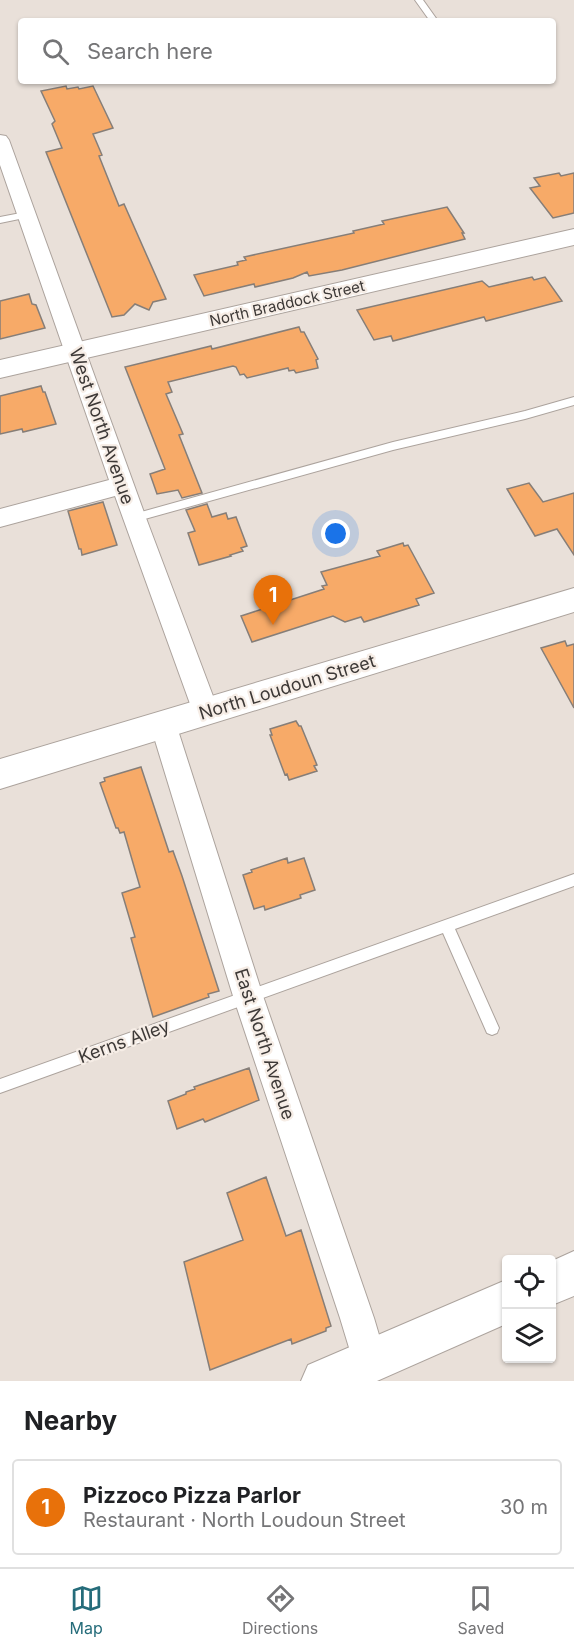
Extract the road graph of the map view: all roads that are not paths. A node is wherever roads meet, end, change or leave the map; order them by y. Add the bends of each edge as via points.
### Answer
1 (419, 0) edge
2 (432, 18) edge
3 (0, 140) edge
4 (26, 215) junction
5 (0, 220) edge
6 (574, 237) edge
7 (75, 351) junction
8 (0, 369) edge
9 (574, 401) edge
10 (123, 485) junction
11 (0, 518) edge
12 (134, 518) junction
13 (574, 600) edge
14 (206, 712) junction
15 (163, 724) junction
16 (0, 774) edge
17 (574, 880) edge
18 (447, 926) junction
19 (248, 996) junction
20 (492, 1028) dead end
21 (0, 1086) edge
22 (574, 1273) edge
23 (556, 1281) edge
24 (502, 1304) edge
25 (369, 1362) junction
26 (324, 1381) edge

1 - 2 lane
3 - 4 street, West North Avenue
4 - 5 lane
4 - 7 street, West North Avenue
6 - 7 street, North Braddock Street
7 - 8 street, North Braddock Street
7 - 10 street, West North Avenue
9 - 12 lane via 393,446
10 - 11 street
10 - 12 street, West North Avenue
12 - 14 street, West North Avenue
13 - 14 street, North Loudoun Street
14 - 15 street, North Loudoun Street
15 - 16 street, North Loudoun Street
15 - 19 street, East North Avenue
17 - 18 lane, Kerns Alley
18 - 19 lane, Kerns Alley
18 - 20 lane
19 - 21 lane, Kerns Alley
19 - 25 street, East North Avenue
22 - 23 main road
24 - 25 main road
25 - 26 main road

